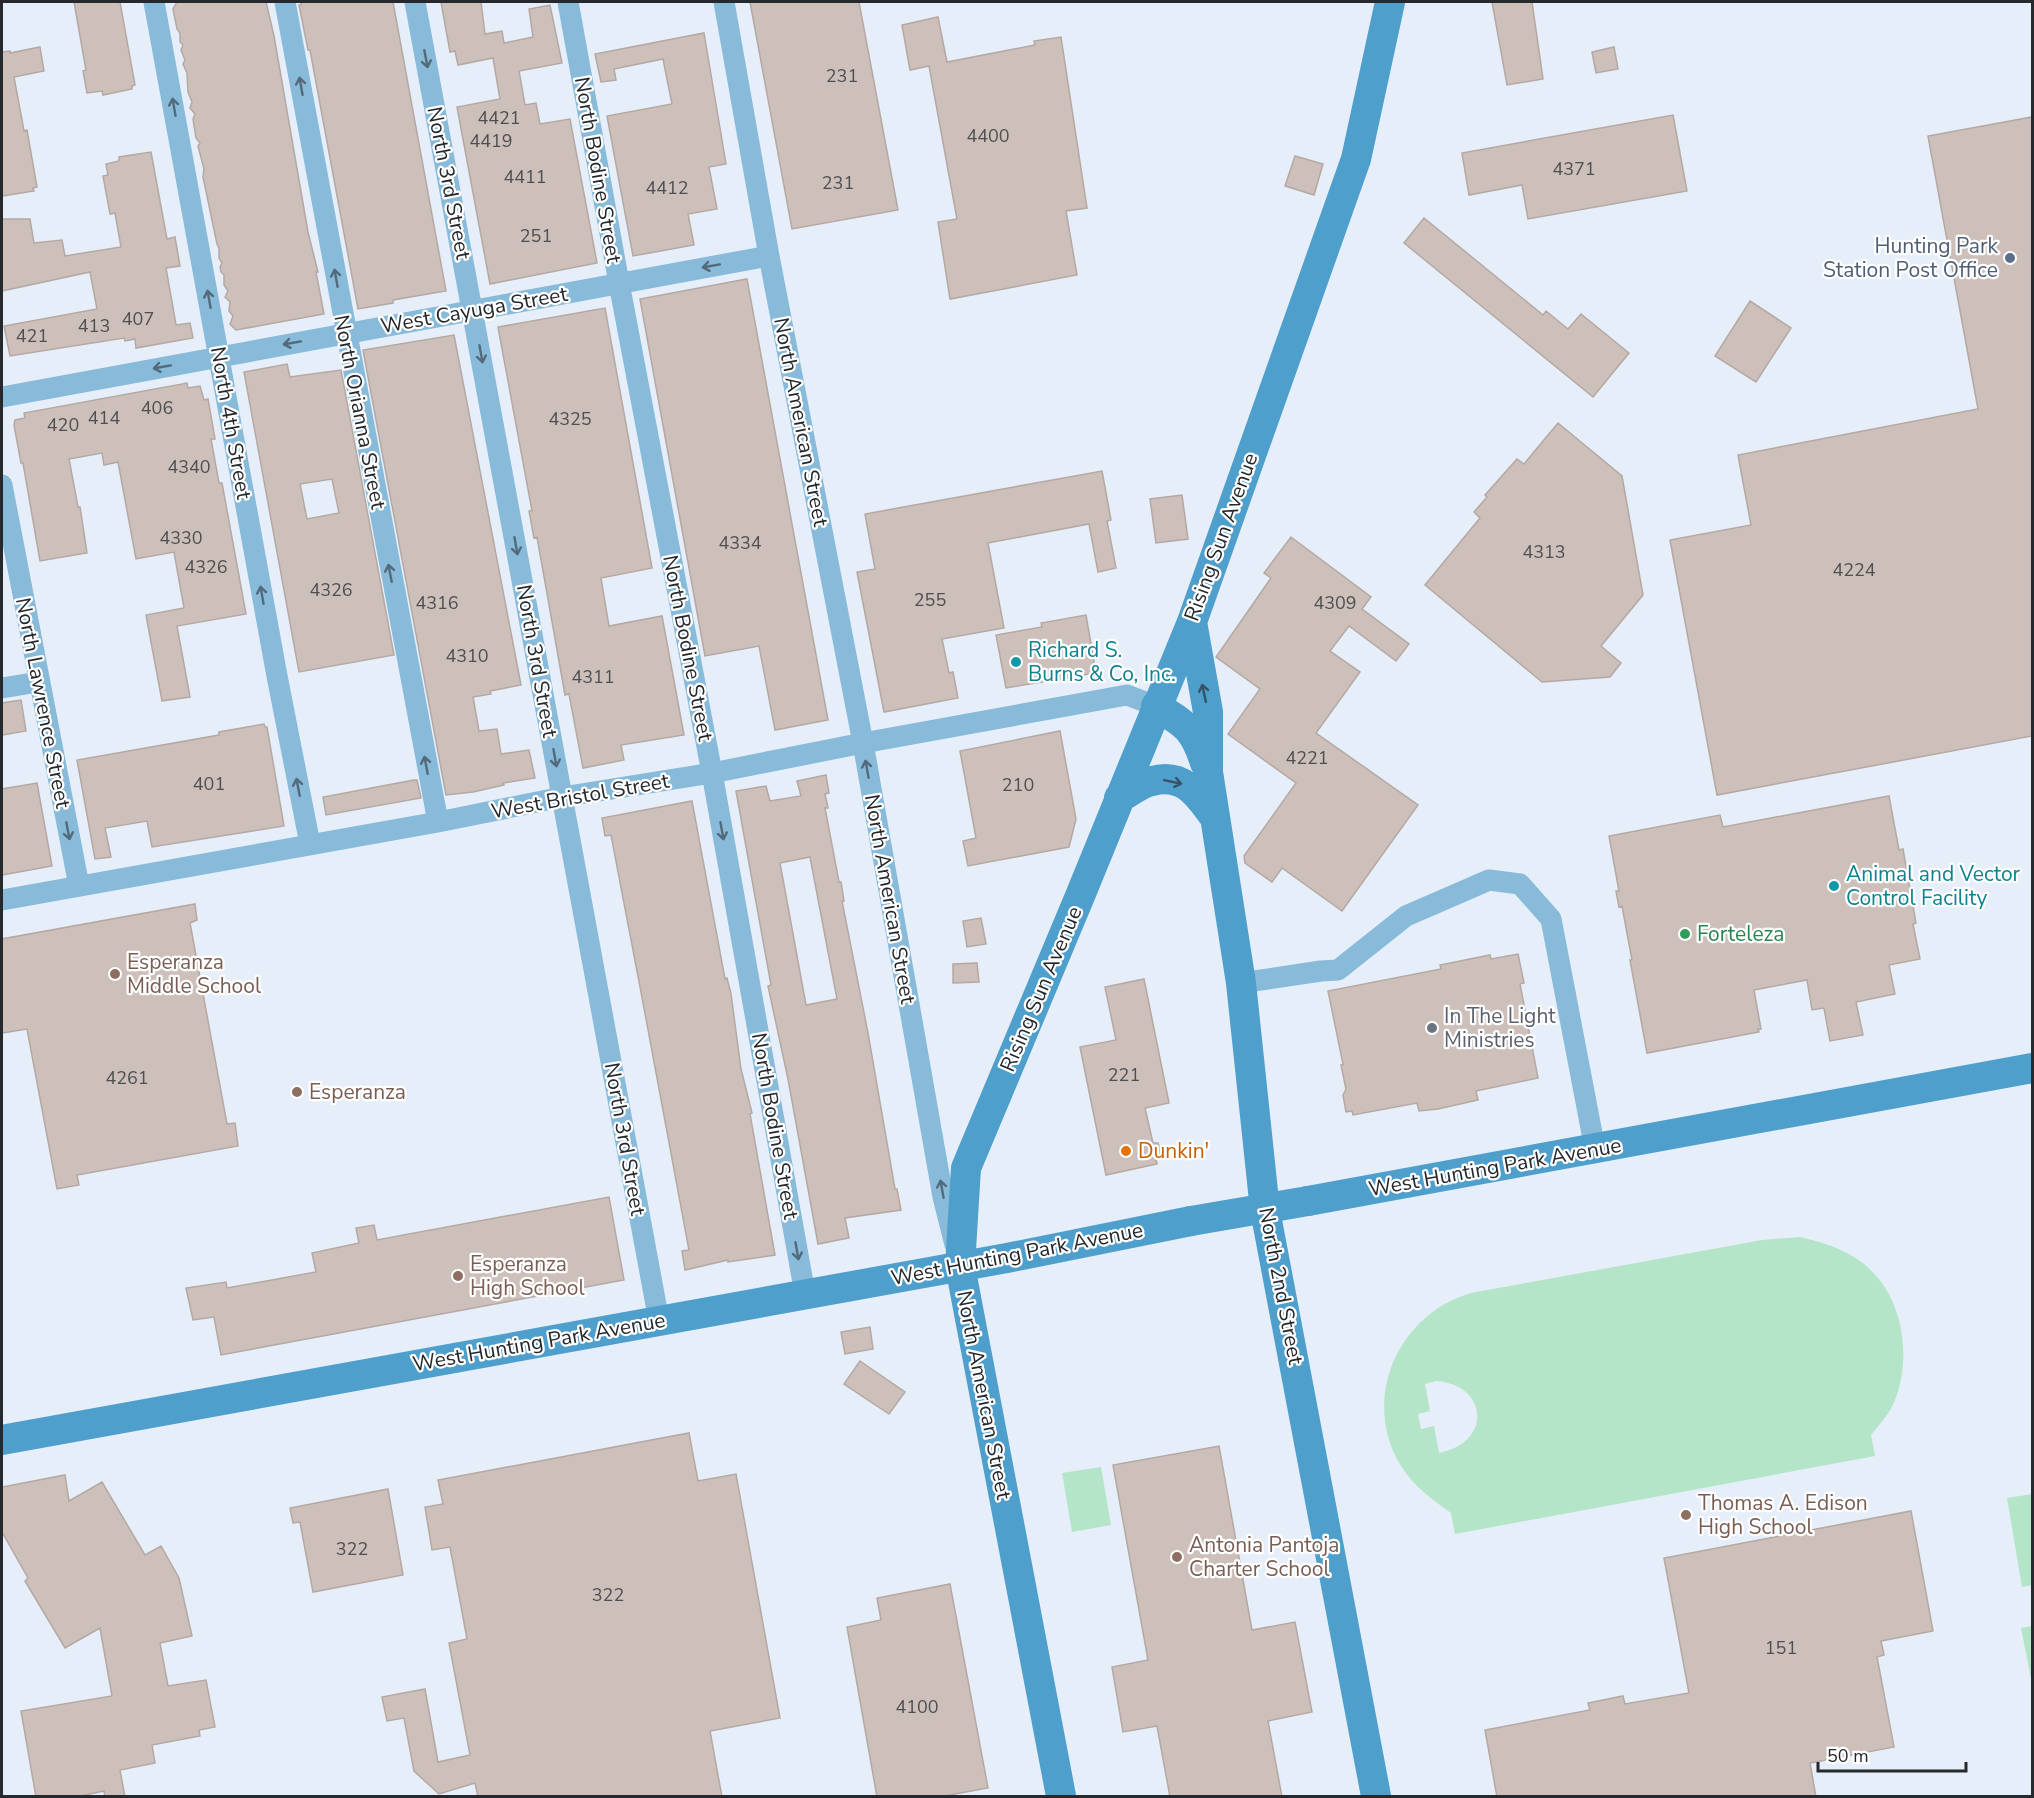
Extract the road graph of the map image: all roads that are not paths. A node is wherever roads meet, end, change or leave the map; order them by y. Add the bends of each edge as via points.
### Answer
1 (154, 2) edge
2 (285, 2) edge
3 (415, 2) edge
4 (568, 2) edge
5 (724, 2) edge
6 (1390, 2) edge
7 (769, 256) junction
8 (619, 283) junction
9 (473, 310) junction
10 (346, 333) junction
11 (220, 357) junction
12 (2, 397) edge
13 (2, 485) edge
14 (8, 550) edge
15 (1192, 622) junction
16 (38, 682) junction
17 (2, 688) edge
18 (1156, 706) junction
19 (862, 743) junction
20 (1208, 772) junction
21 (712, 773) junction
22 (562, 797) junction
23 (1119, 798) junction
24 (1215, 819) junction
25 (438, 822) junction
26 (309, 844) junction
27 (79, 886) junction
28 (2, 900) edge
29 (1241, 983) junction
30 (2032, 1068) edge
31 (1595, 1149) junction
32 (960, 1266) junction
33 (805, 1294) junction
34 (658, 1321) junction
35 (2, 1440) edge
36 (1061, 1797) edge
37 (1376, 1797) edge

11 -> 1 street, North 4th Street
10 -> 2 street, North Orianna Street
3 -> 9 street, North 3rd Street
4 - 8 street, North Bodine Street
5 - 7 street, North American Street
6 - 15 street, Rising Sun Avenue via 1356,159
7 -> 8 street, West Cayuga Street
7 - 19 street, North American Street
8 - 9 street, West Cayuga Street
8 - 21 street, North Bodine Street
9 - 10 street, West Cayuga Street
9 -> 22 street, North 3rd Street
10 -> 11 street, West Cayuga Street
25 -> 10 street, North Orianna Street
11 -> 12 street, West Cayuga Street
26 -> 11 street, North 4th Street
13 - 14 street, North Lawrence Street
14 - 16 street, North Lawrence Street
15 - 18 street, Rising Sun Avenue
20 -> 15 street, North 2nd Street via 1208,712
16 - 17 street
16 -> 27 street, North Lawrence Street
18 - 19 street, West Bristol Street via 1127,695
18 - 20 street, North 2nd Street via 1190,729
18 - 23 street, Rising Sun Avenue
19 - 21 street, West Bristol Street
32 -> 19 street, North American Street via 943,1197
20 - 24 street, North 2nd Street
21 - 22 street, West Bristol Street
21 -> 33 street, North Bodine Street
22 - 25 street, West Bristol Street
22 - 34 street, North 3rd Street
23 -> 24 street via 1151,781 1170,779 1191,787
23 - 32 street, Rising Sun Avenue via 966,1168
24 - 29 street, North 2nd Street
25 - 26 street, West Bristol Street
26 - 27 street, West Bristol Street
27 - 28 street, West Bristol Street
29 - 31 street via 1338,970 1406,916 1489,880 1520,885 1551,919
29 - 37 street, North 2nd Street via 1265,1210
30 - 31 street, West Hunting Park Avenue
31 - 32 street, West Hunting Park Avenue, bridge
32 - 33 street, West Hunting Park Avenue
32 - 36 street, North American Street
33 - 34 street, West Hunting Park Avenue
34 - 35 street, West Hunting Park Avenue

